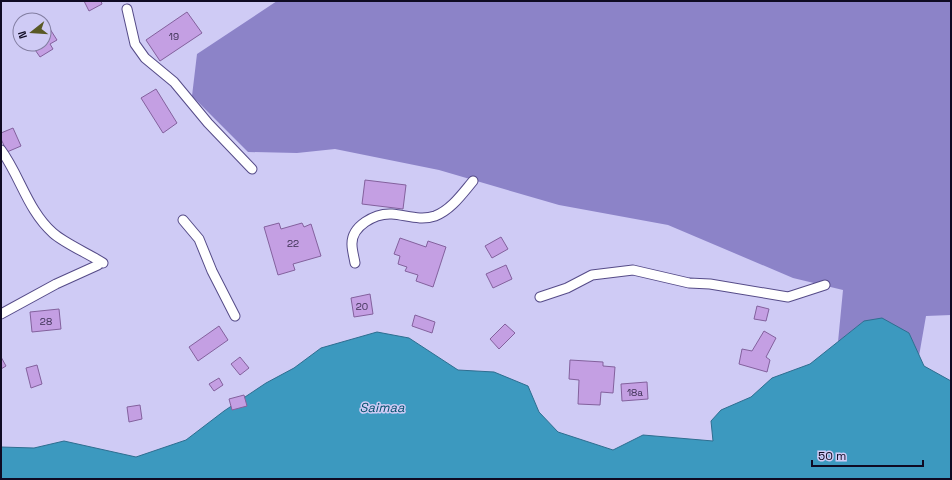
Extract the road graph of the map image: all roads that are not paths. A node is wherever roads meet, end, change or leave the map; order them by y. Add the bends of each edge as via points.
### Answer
1 (126, 9) dead end
2 (1, 150) edge
3 (252, 170) dead end
4 (473, 181) dead end
5 (183, 220) dead end
6 (355, 263) dead end
7 (825, 286) dead end
8 (540, 297) dead end
9 (1, 314) edge
10 (235, 316) dead end

1 - 3 lane via 135,44 145,58 174,82
2 - 9 lane via 12,165 33,209 53,233 100,264
4 - 6 lane via 450,207 434,216 418,218 390,214 370,218 357,229 351,244
5 - 10 lane via 198,239
7 - 8 lane via 788,297 689,283 633,270 592,275 567,288

